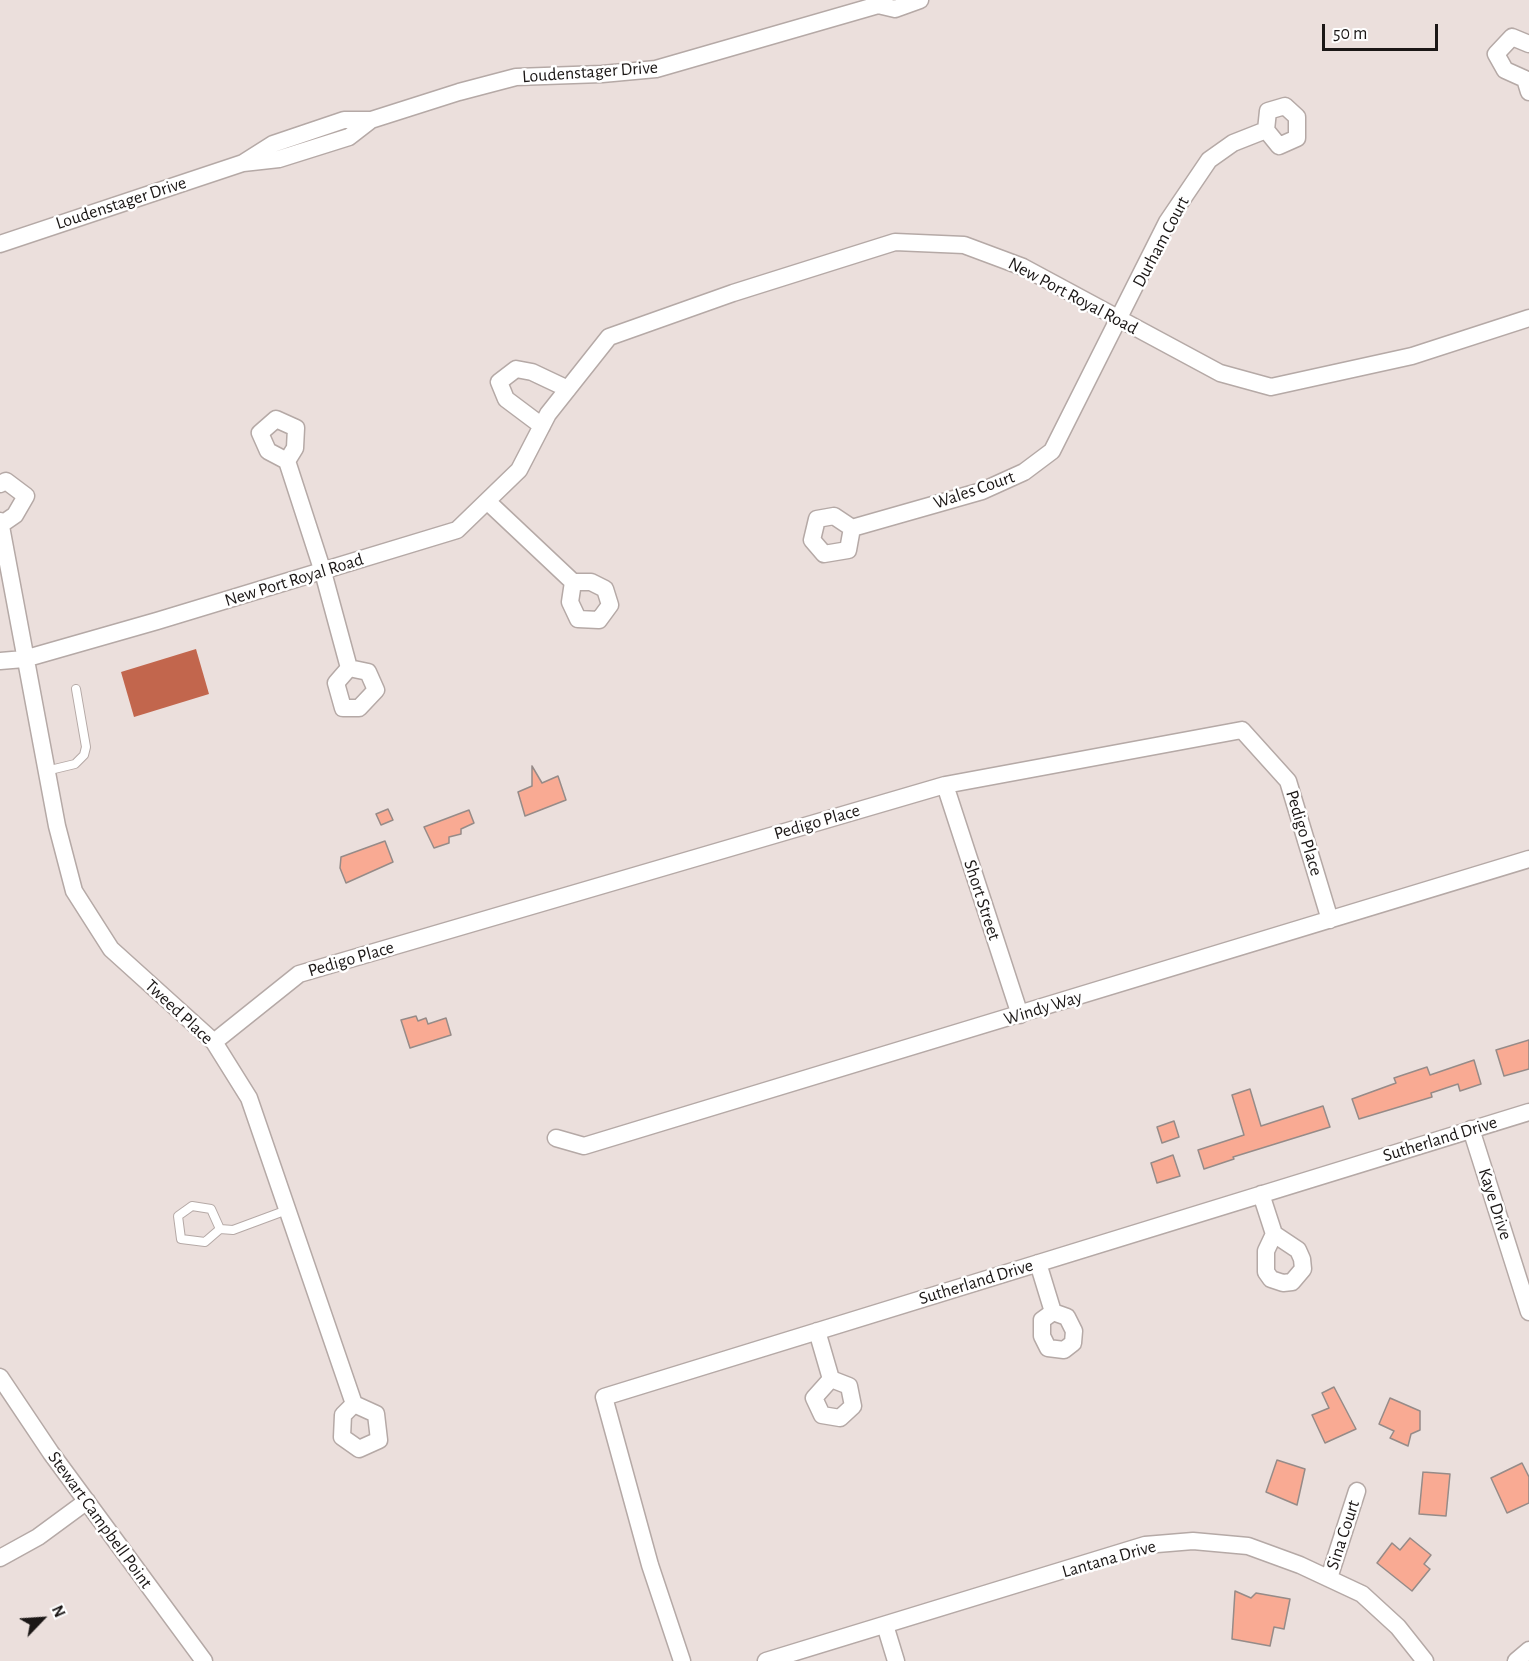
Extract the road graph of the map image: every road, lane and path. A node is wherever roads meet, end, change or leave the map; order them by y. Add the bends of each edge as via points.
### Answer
1 (920, 0) edge
2 (881, 2) edge
3 (1529, 44) edge
4 (1528, 82) edge
5 (1266, 130) dead end
6 (0, 244) edge
7 (1529, 318) edge
8 (1120, 320) junction
9 (568, 389) junction
10 (542, 426) junction
11 (287, 461) dead end
12 (0, 484) edge
13 (487, 501) junction
14 (1, 522) edge
15 (852, 528) dead end
16 (323, 572) junction
17 (573, 582) dead end
18 (24, 659) junction
19 (0, 661) edge
20 (350, 668) dead end
21 (76, 689) dead end
22 (46, 771) junction
23 (945, 785) junction
24 (1529, 859) edge
25 (1330, 920) junction
26 (1020, 1015) junction
27 (214, 1042) junction
28 (1529, 1112) edge
29 (1471, 1130) junction
30 (556, 1138) dead end
31 (1261, 1194) junction
32 (287, 1210) junction
33 (220, 1229) junction
34 (1274, 1234) dead end
35 (1038, 1263) junction
36 (1053, 1312) dead end
37 (1529, 1312) edge
38 (817, 1331) junction
39 (0, 1377) edge
40 (831, 1379) dead end
41 (354, 1404) dead end
42 (1357, 1491) dead end
43 (87, 1501) junction
44 (0, 1558) edge
45 (1329, 1578) junction
46 (885, 1625) junction
47 (1529, 1650) edge
48 (204, 1661) edge
49 (682, 1661) edge
50 (766, 1661) edge
51 (896, 1661) edge
52 (1425, 1661) edge
53 (1516, 1661) edge

1 - 2 street, Loudenstager Drive via 895,9
2 - 6 street, Loudenstager Drive via 656,69 516,77 459,92 371,120 349,136 279,159 243,163
3 - 4 street via 1512,37 1496,54 1506,70
5 - 8 street, Durham Court via 1233,143 1209,160 1167,222
7 - 8 street, New Port Royal Road via 1412,356 1270,387 1220,373
8 - 9 street, New Port Royal Road via 1023,267 964,245 895,242 733,293 609,338
8 - 15 street, Wales Court via 1052,451 1024,472 982,491
9 - 10 street, New Port Royal Road
9 - 10 street via 516,369 499,382 506,399
10 - 13 street, New Port Royal Road via 519,470
11 - 16 street
12 - 14 street via 6,481 26,496 15,515
13 - 16 street, New Port Royal Road via 457,530
13 - 17 street
14 - 18 street, Tweed Place
16 - 18 street, New Port Royal Road
16 - 20 street
18 - 19 street, New Port Royal Road
18 - 22 street, Tweed Place
21 - 22 lane via 84,755 75,764
22 - 27 street, Tweed Place via 74,891 111,950
23 - 25 street, Pedigo Place via 1242,730 1288,781
23 - 26 street, Short Street
23 - 27 street, Pedigo Place via 299,974
24 - 25 street, Windy Way
25 - 26 street, Windy Way
26 - 30 street, Windy Way via 584,1146
27 - 32 street, Tweed Place via 249,1098
28 - 29 street, Sutherland Drive
29 - 31 street, Sutherland Drive
29 - 37 street, Kaye Drive
31 - 34 street
31 - 35 street, Sutherland Drive
32 - 33 lane via 233,1230
32 - 41 street, Tweed Place
33 - 33 lane via 210,1209 192,1206 178,1216 181,1239 205,1242
35 - 36 street
35 - 38 street, Sutherland Drive
38 - 40 street
38 - 49 street, Sutherland Drive via 604,1397
39 - 43 street, Stewart Campbell Point
42 - 45 street, Sina Court
43 - 44 street via 38,1537
43 - 48 street, Stewart Campbell Point
45 - 46 street, Lantana Drive via 1248,1546 1193,1541 1145,1545
45 - 52 street, Lantana Drive via 1362,1594 1398,1627
46 - 50 street, Lantana Drive
46 - 51 street
47 - 53 street

